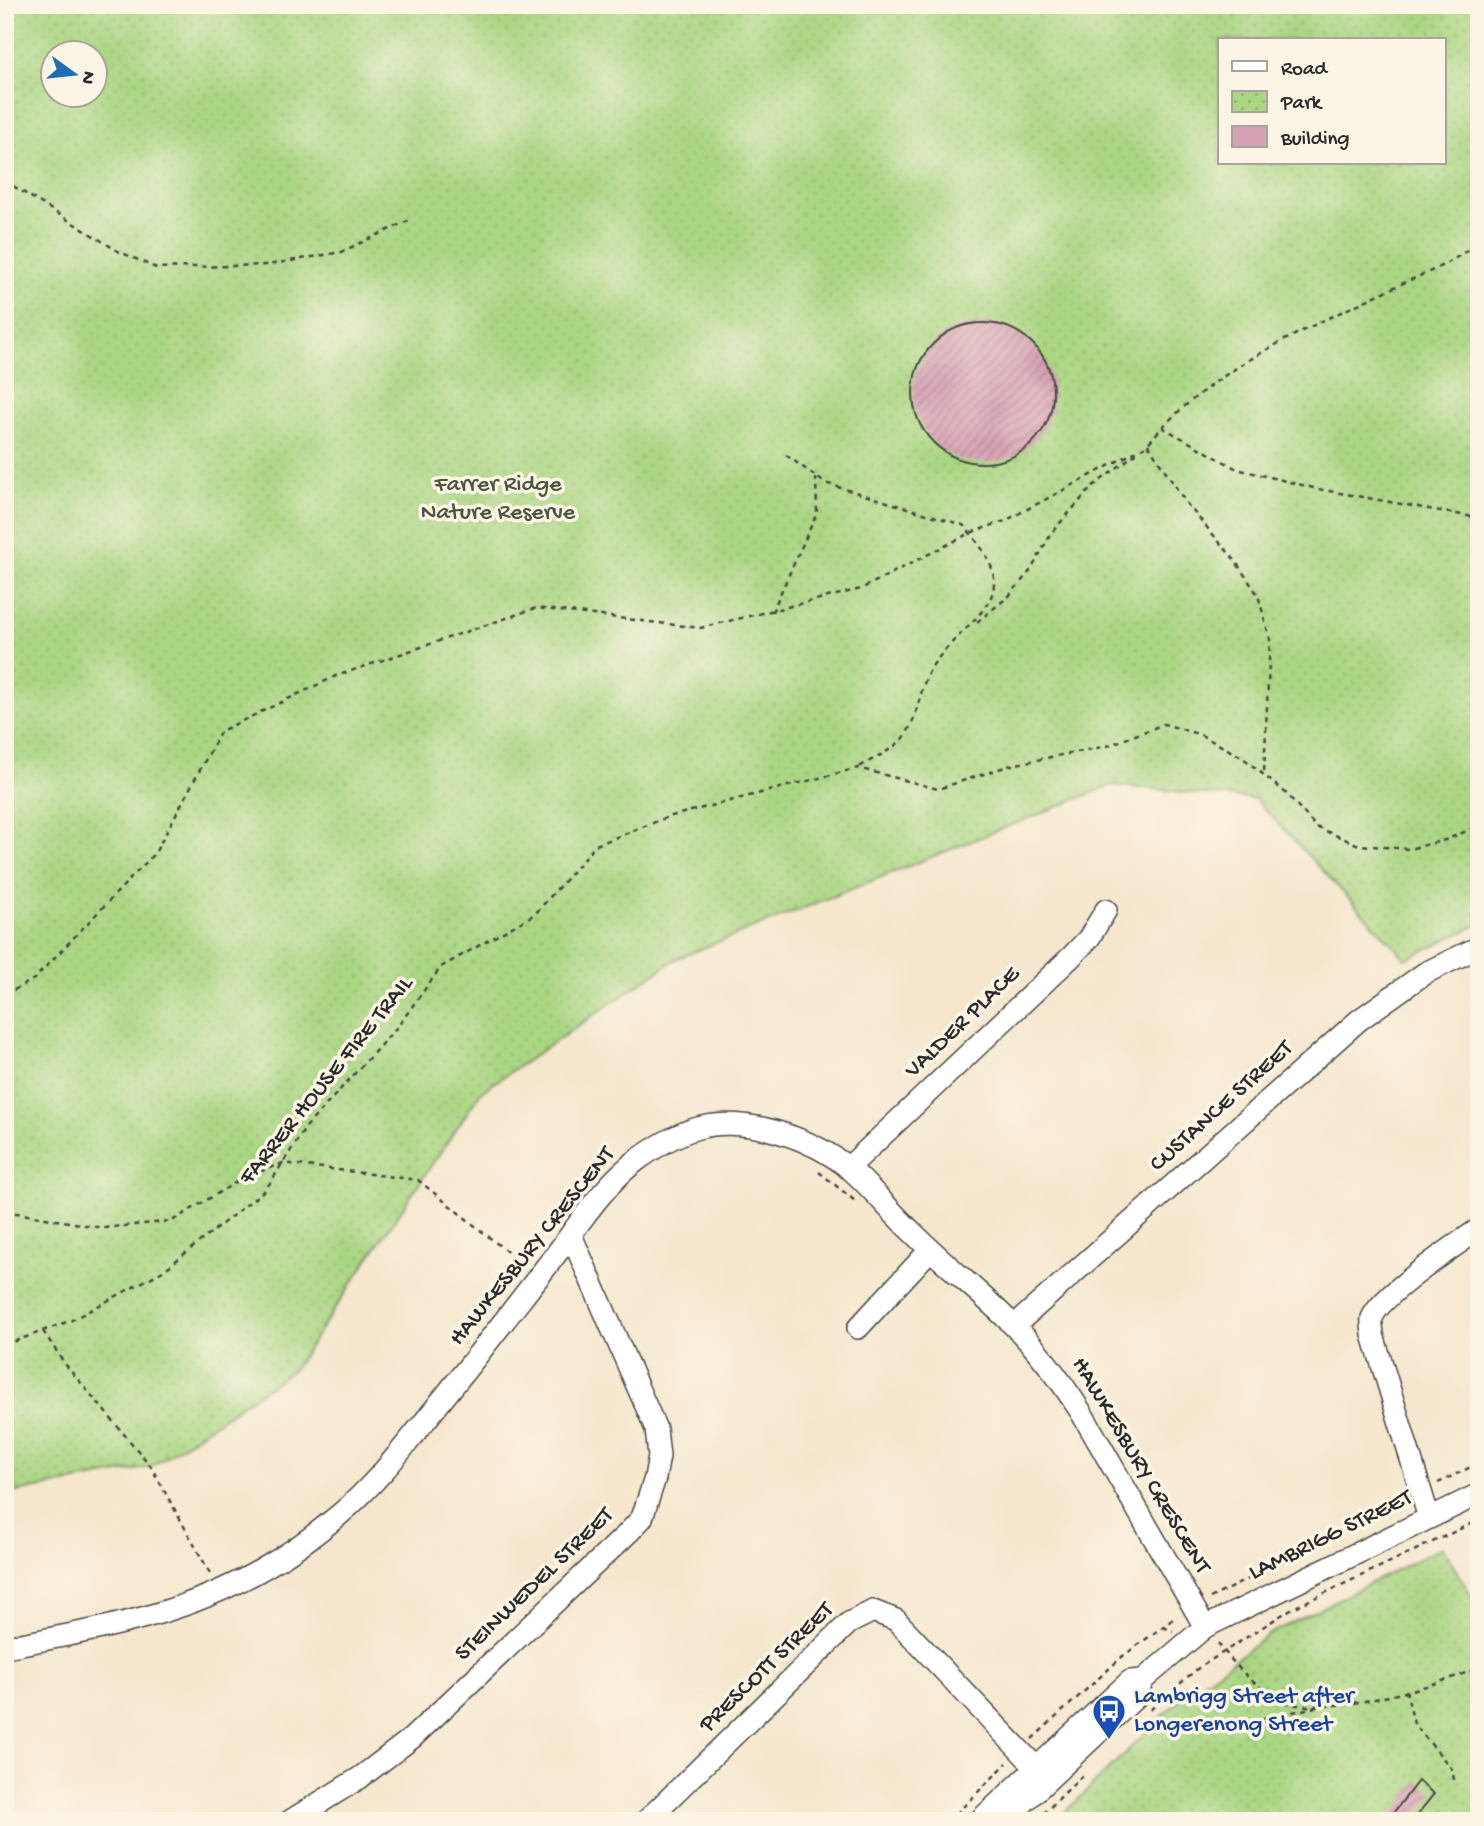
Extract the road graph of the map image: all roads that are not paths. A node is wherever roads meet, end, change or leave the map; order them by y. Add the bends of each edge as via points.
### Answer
1 (1106, 910) dead end
2 (1479, 947) edge
3 (848, 1168) junction
4 (1479, 1229) edge
5 (571, 1235) junction
6 (930, 1250) junction
7 (1014, 1326) junction
8 (858, 1328) dead end
9 (1479, 1494) edge
10 (1429, 1518) junction
11 (1205, 1627) junction
12 (5, 1647) edge
13 (1041, 1773) junction
14 (290, 1821) edge
15 (646, 1821) edge
16 (979, 1821) edge
17 (1003, 1821) edge

1 - 3 street, VALDER PLACE via 1071,957
2 - 7 street, CUSTANCE STREET via 1425,973 1359,1020
3 - 5 street, HAWKESBURY CRESCENT via 794,1138 760,1129 702,1127 677,1135 634,1162
3 - 6 street, HAWKESBURY CRESCENT
4 - 10 street via 1436,1259 1372,1318 1373,1335
5 - 12 street, HAWKESBURY CRESCENT via 427,1419 366,1489 296,1550 220,1592 143,1620
5 - 14 street, STEINWEDEL STREET via 656,1429 659,1455 642,1518 412,1738 362,1777
6 - 7 street, HAWKESBURY CRESCENT
6 - 8 street
7 - 11 street, HAWKESBURY CRESCENT via 1081,1412
9 - 10 street, LAMBRIGG STREET
10 - 11 street, LAMBRIGG STREET
11 - 13 street, LAMBRIGG STREET via 1143,1680 1130,1681
13 - 15 street, PRESCOTT STREET via 896,1620 873,1611 849,1623
13 - 16 street, LAMBRIGG STREET
13 - 17 street, LAMBRIGG STREET

